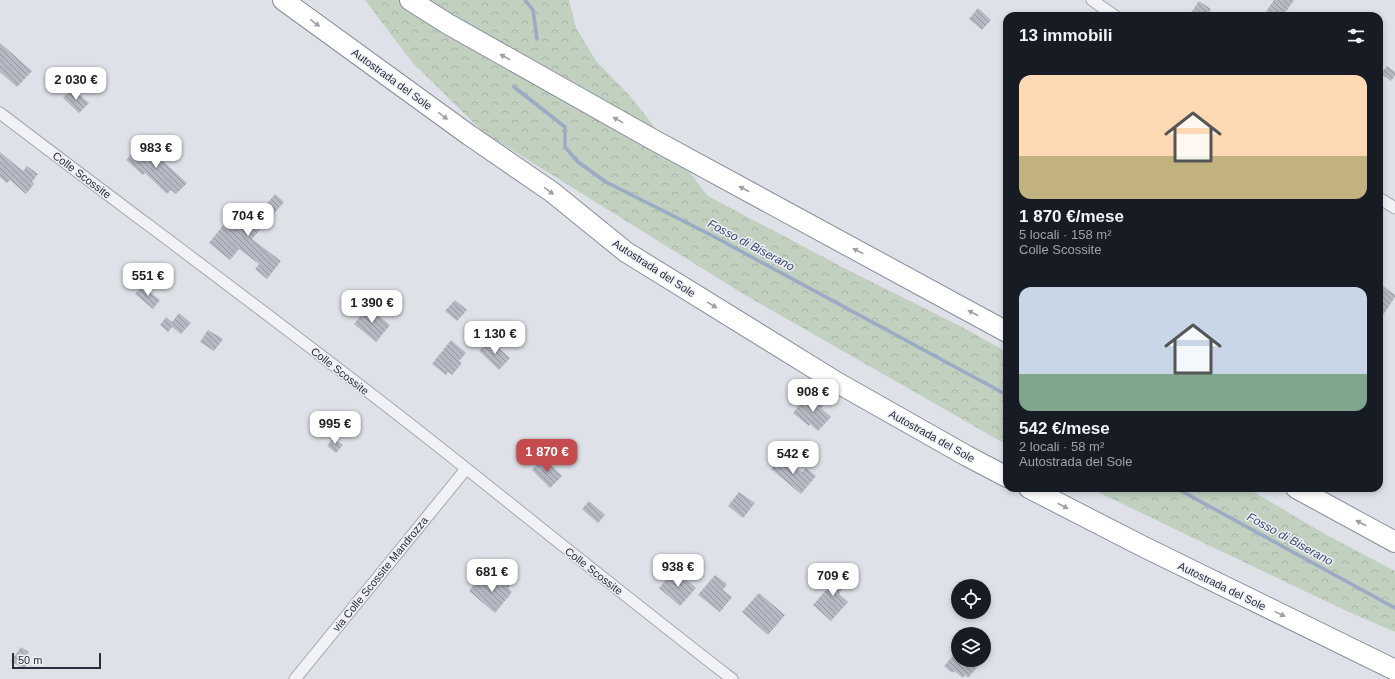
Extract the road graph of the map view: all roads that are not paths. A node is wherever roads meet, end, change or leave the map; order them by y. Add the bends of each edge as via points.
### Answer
1 (283, 0) edge
2 (410, 0) edge
3 (1092, 0) edge
4 (1109, 12) edge
5 (0, 113) edge
6 (1383, 200) edge
7 (1395, 208) edge
8 (1003, 330) edge
9 (466, 469) junction
10 (1003, 475) edge
11 (1037, 492) edge
12 (1303, 492) edge
13 (1395, 542) edge
14 (1395, 670) edge
15 (295, 679) edge
16 (732, 679) edge

1 -> 10 highway, Autostrada del Sole via 552,192 626,252 838,383
8 -> 2 highway via 652,139
3 - 4 street
5 - 9 street, Colle Scossite
6 - 7 street
9 - 15 street, via Colle Scossite Mandrozza
9 - 16 street, Colle Scossite
11 -> 14 highway, Autostrada del Sole
13 -> 12 highway

